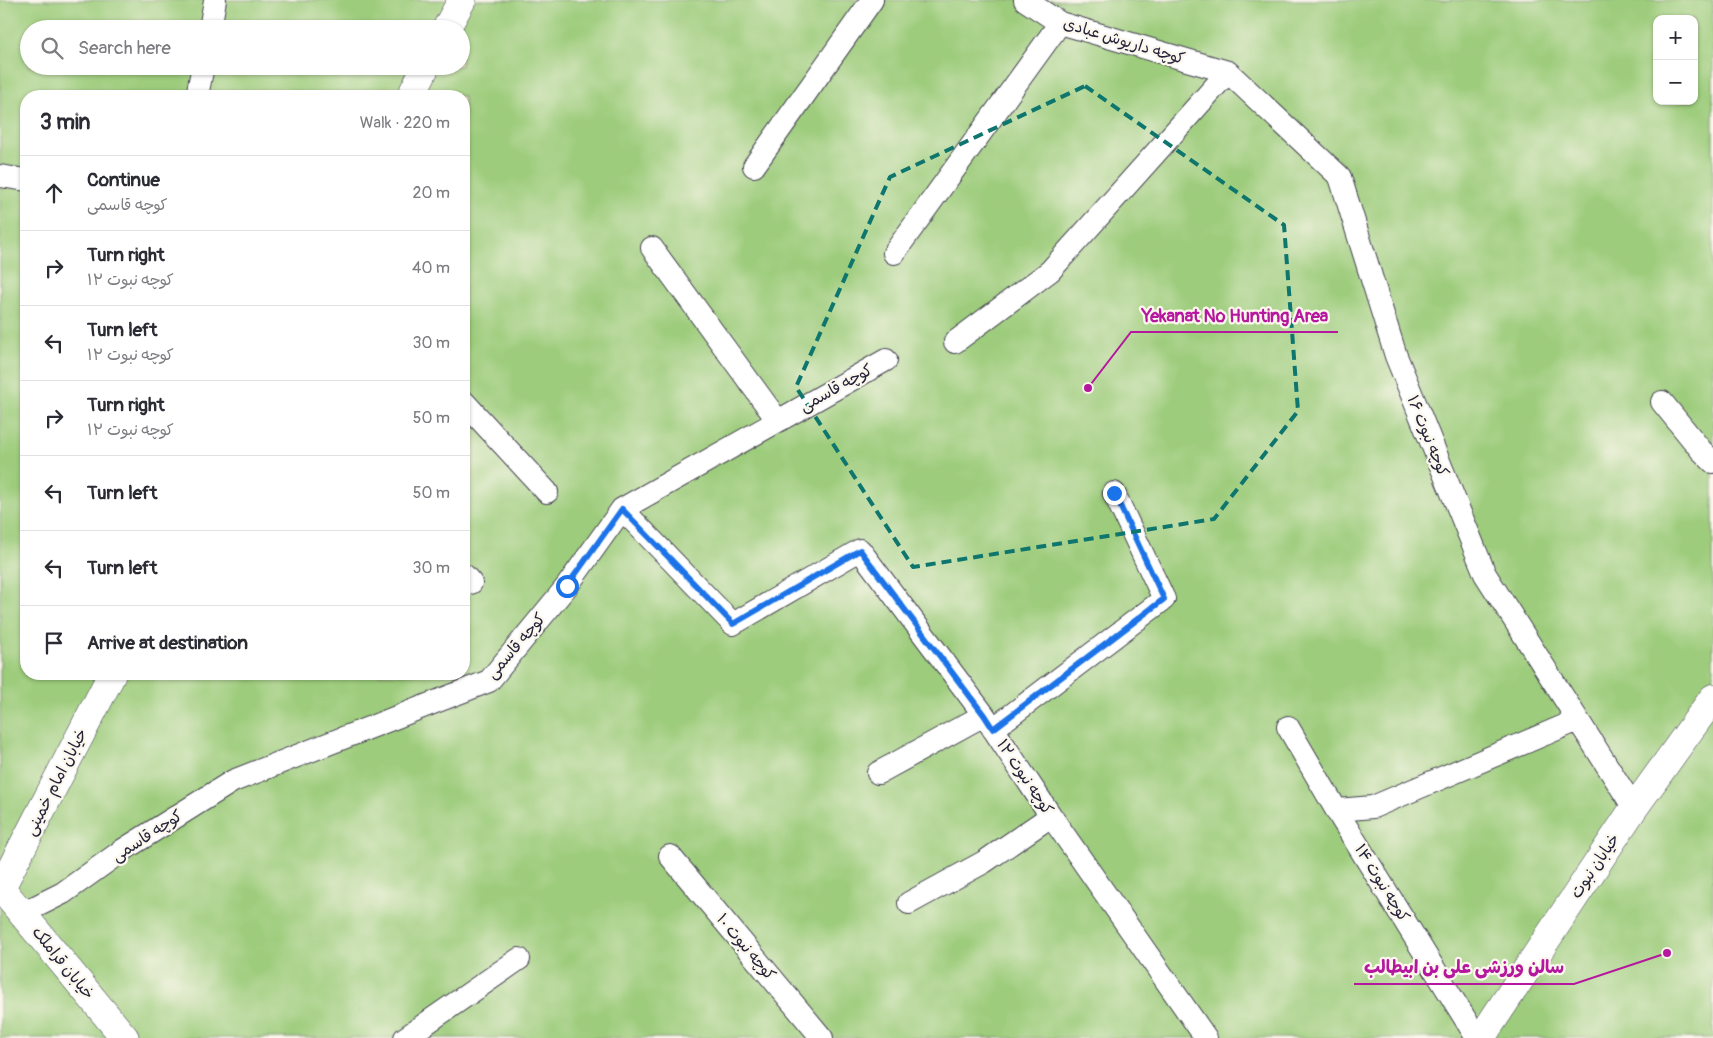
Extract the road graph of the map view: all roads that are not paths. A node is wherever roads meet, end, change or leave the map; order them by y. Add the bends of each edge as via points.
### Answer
1 (215, 0) edge
2 (462, 0) edge
3 (872, 0) edge
4 (1025, 0) edge
5 (212, 20) edge
6 (451, 20) edge
7 (1060, 23) junction
8 (1228, 72) junction
9 (200, 75) edge
10 (421, 75) edge
11 (198, 90) edge
12 (413, 90) edge
13 (754, 166) dead end
14 (0, 176) edge
15 (20, 179) edge
16 (652, 248) dead end
17 (894, 253) dead end
18 (955, 342) dead end
19 (886, 360) dead end
20 (1662, 402) dead end
21 (470, 409) edge
22 (778, 421) junction
23 (1713, 462) edge
24 (547, 492) dead end
25 (1114, 493) dead end
26 (622, 509) junction
27 (109, 680) edge
28 (1713, 698) edge
29 (1578, 720) junction
30 (988, 722) junction
31 (1288, 727) dead end
32 (878, 773) dead end
33 (1634, 808) junction
34 (1337, 810) junction
35 (1051, 816) junction
36 (670, 856) dead end
37 (0, 888) edge
38 (909, 903) dead end
39 (23, 913) junction
40 (519, 959) dead end
41 (125, 1038) edge
42 (405, 1038) edge
43 (822, 1038) edge
44 (1206, 1038) edge
45 (1477, 1038) edge
46 (1481, 1038) edge

1 - 5 street
2 - 6 street
3 - 13 street
4 - 7 street, کوچه داریوش عبادی
7 - 8 street, کوچه داریوش عبادی
7 - 17 street
8 - 18 street via 1050,271
8 - 29 street, کوچه نبوت ۱۶ via 1340,177 1396,356 1485,574
9 - 11 street
10 - 12 street
14 - 15 street
16 - 22 street
19 - 22 street, کوچه قاسمی
20 - 23 street
21 - 24 street
22 - 26 street, کوچه قاسمی
25 - 30 street via 1164,599
26 - 30 street, کوچه نبوت ۱۲ via 733,624 860,550
26 - 39 street, کوچه قاسمی via 567,586 489,681 233,781 123,850 64,893
27 - 37 street, خیابان امام خمینی
28 - 33 street, خیابان نبوت
29 - 33 street, کوچه نبوت ۱۶
29 - 34 street via 1373,806
30 - 32 street
30 - 35 street, کوچه نبوت ۱۲
31 - 34 street, کوچه نبوت ۱۴
33 - 46 street, خیابان نبوت
34 - 45 street, کوچه نبوت ۱۴
35 - 38 street via 984,862
35 - 44 street, کوچه نبوت ۱۲
36 - 43 street, کوچه نبوت ۱۰
37 - 39 street, خیابان قراملک
39 - 41 street, خیابان قراملک
40 - 42 street

